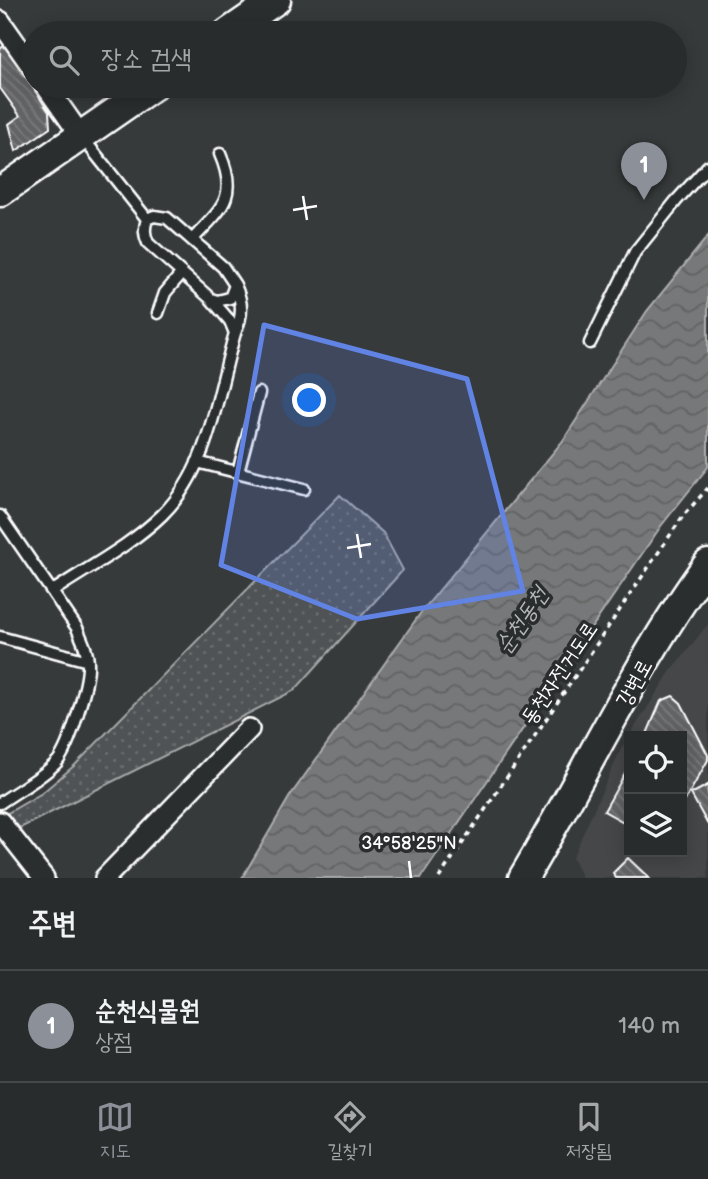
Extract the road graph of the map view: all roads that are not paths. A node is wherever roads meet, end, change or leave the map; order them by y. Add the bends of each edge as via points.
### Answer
1 (276, 0) edge
2 (0, 21) edge
3 (246, 21) edge
4 (21, 51) edge
5 (54, 98) edge
6 (136, 98) edge
7 (81, 136) junction
8 (220, 154) dead end
9 (708, 166) edge
10 (0, 192) edge
11 (147, 219) junction
12 (192, 240) junction
13 (181, 274) junction
14 (235, 285) junction
15 (211, 299) junction
16 (158, 313) dead end
17 (235, 333) junction
18 (590, 343) dead end
19 (259, 393) dead end
20 (197, 462) junction
21 (238, 472) junction
22 (304, 489) dead end
23 (0, 516) edge
24 (708, 564) edge
25 (53, 591) junction
26 (0, 637) edge
27 (88, 661) junction
28 (249, 729) dead end
29 (0, 803) edge
30 (0, 822) edge
31 (44, 878) edge
32 (105, 878) edge
33 (523, 878) edge

1 - 3 main road
2 - 4 street
5 - 7 street
6 - 7 main road
7 - 10 main road
7 - 11 lane
8 - 12 lane via 227,170 228,195 224,206
9 - 18 lane via 635,252
11 - 12 lane via 167,218
11 - 13 lane via 144,235 148,243
12 - 14 lane via 223,267
13 - 15 lane
13 - 16 lane via 165,293
14 - 15 lane via 230,298
14 - 17 lane via 242,307
15 - 17 lane
17 - 20 lane
19 - 21 lane
20 - 21 lane
20 - 25 lane via 176,499 154,523
21 - 22 lane
23 - 25 lane
24 - 33 main road, 강변로 via 674,611
25 - 27 lane via 77,628
26 - 27 lane
27 - 29 lane via 78,713 62,755
28 - 32 street
30 - 31 street

